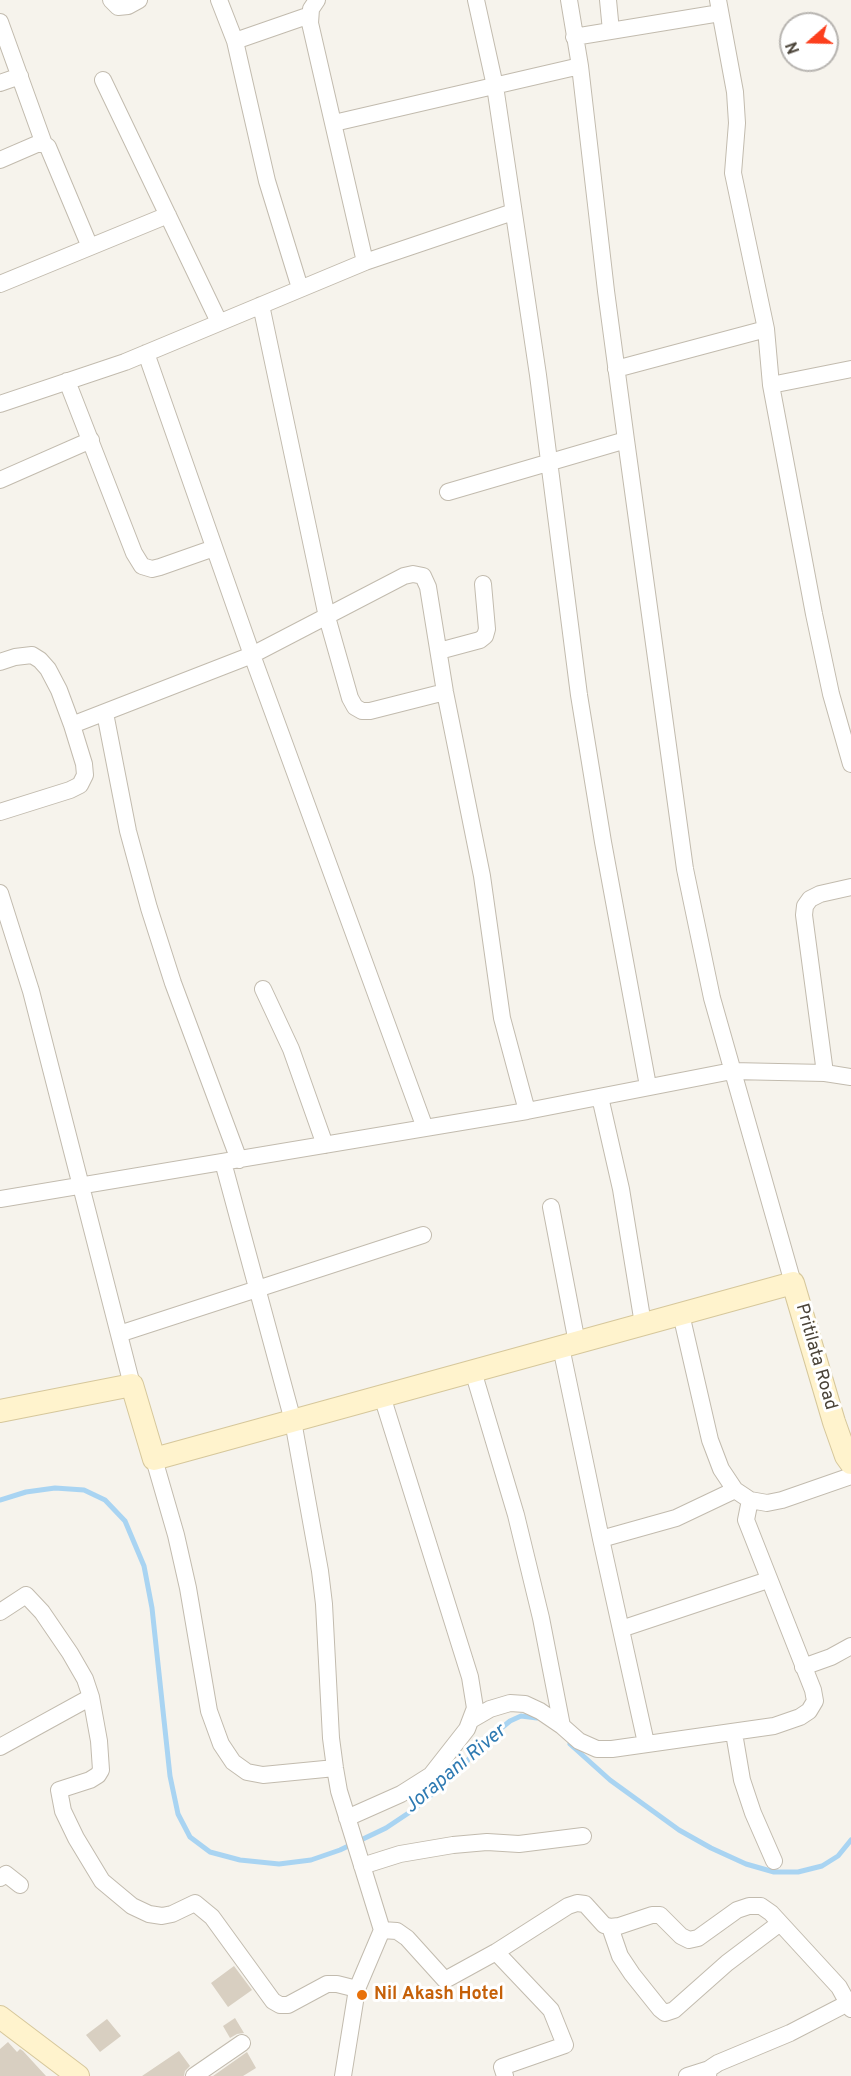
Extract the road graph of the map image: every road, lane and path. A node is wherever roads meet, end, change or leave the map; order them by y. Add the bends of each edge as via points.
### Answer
1 (111, 0) edge
2 (139, 0) edge
3 (219, 0) edge
4 (476, 0) edge
5 (569, 0) edge
6 (608, 0) edge
7 (314, 7) edge
8 (719, 7) edge
9 (0, 22) edge
10 (611, 31) junction
11 (574, 37) junction
12 (235, 41) junction
13 (580, 66) junction
14 (20, 76) junction
15 (104, 80) dead end
16 (0, 83) edge
17 (495, 86) junction
18 (334, 123) junction
19 (44, 144) junction
20 (0, 160) edge
21 (513, 212) junction
22 (168, 215) junction
23 (90, 247) junction
24 (365, 262) junction
25 (0, 284) edge
26 (300, 288) junction
27 (261, 305) junction
28 (219, 322) junction
29 (766, 329) junction
30 (146, 353) junction
31 (616, 369) junction
32 (851, 369) edge
33 (67, 381) junction
34 (771, 385) junction
35 (0, 404) edge
36 (91, 440) junction
37 (626, 440) junction
38 (549, 461) junction
39 (0, 480) edge
40 (448, 492) dead end
41 (214, 548) junction
42 (483, 584) dead end
43 (327, 617) junction
44 (439, 651) junction
45 (252, 655) junction
46 (0, 662) edge
47 (445, 692) junction
48 (105, 713) junction
49 (72, 725) junction
50 (851, 764) edge
51 (0, 812) edge
52 (851, 887) edge
53 (0, 893) edge
54 (263, 989) dead end
55 (732, 1071) junction
56 (825, 1074) junction
57 (851, 1077) edge
58 (648, 1086) junction
59 (600, 1097) junction
60 (527, 1111) junction
61 (425, 1128) junction
62 (325, 1145) junction
63 (231, 1161) junction
64 (81, 1185) junction
65 (0, 1199) edge
66 (551, 1207) dead end
67 (423, 1235) dead end
68 (793, 1283) junction
69 (256, 1290) junction
70 (681, 1314) junction
71 (643, 1324) junction
72 (119, 1334) junction
73 (569, 1345) junction
74 (473, 1371) junction
75 (132, 1385) junction
76 (382, 1396) junction
77 (0, 1411) edge
78 (293, 1421) junction
79 (154, 1459) junction
80 (851, 1464) edge
81 (851, 1476) edge
82 (735, 1490) junction
83 (750, 1500) junction
84 (601, 1539) junction
85 (768, 1580) junction
86 (0, 1612) edge
87 (621, 1629) junction
88 (851, 1646) edge
89 (803, 1667) junction
90 (91, 1697) junction
91 (471, 1720) junction
92 (562, 1726) junction
93 (734, 1733) junction
94 (646, 1743) junction
95 (0, 1747) edge
96 (335, 1768) junction
97 (348, 1820) junction
98 (583, 1836) dead end
99 (774, 1861) dead end
100 (361, 1863) junction
101 (0, 1878) edge
102 (20, 1885) dead end
103 (780, 1923) junction
104 (610, 1927) junction
105 (382, 1930) junction
106 (496, 1952) junction
107 (845, 1983) edge
108 (357, 1989) junction
109 (849, 2006) edge
110 (0, 2016) edge
111 (242, 2043) dead end
112 (709, 2073) edge
113 (78, 2076) edge
114 (194, 2076) edge
115 (343, 2076) edge
116 (505, 2076) edge
117 (687, 2076) edge

1 - 2 street via 118,7
3 - 12 street
4 - 17 street
5 - 11 street
6 - 10 street
7 - 12 street
7 - 18 street via 310,23
8 - 10 street
8 - 29 street via 735,92 733,173
9 - 14 street
10 - 11 street
11 - 13 street
12 - 26 street via 267,181
13 - 17 street
13 - 31 street
14 - 16 street
14 - 19 street
15 - 22 street
17 - 18 street
17 - 21 street
18 - 24 street
19 - 20 street
19 - 23 street
21 - 24 street
21 - 38 street
22 - 23 street
22 - 28 street
23 - 25 street
24 - 26 street
26 - 27 street
27 - 28 street
27 - 43 street
28 - 30 street
29 - 31 street
29 - 34 street
30 - 33 street
30 - 41 street
31 - 37 street
32 - 34 street
33 - 35 street
33 - 36 street
34 - 50 street via 814,614
36 - 39 street
36 - 41 street via 142,566 152,569
37 - 38 street
37 - 55 street via 685,868 712,999
38 - 40 street
38 - 58 street via 579,695
41 - 45 street
42 - 44 street via 485,636
43 - 44 street via 404,576 423,576
43 - 45 street
43 - 47 street via 355,707 370,711
44 - 47 street
45 - 48 street
45 - 61 street
46 - 49 street via 32,655 40,660 59,690
47 - 60 street via 482,876 502,1018
48 - 49 street
48 - 63 street via 128,831 149,908
49 - 51 street via 86,775 80,785
52 - 56 street via 820,894 805,906
53 - 64 street via 31,991
54 - 62 street via 291,1049
55 - 56 street
55 - 58 street
55 - 68 street
56 - 57 street
58 - 59 street
59 - 60 street
59 - 71 street via 621,1189
60 - 61 street
61 - 62 street
62 - 63 street
63 - 64 street
63 - 69 street
64 - 65 street
64 - 72 street
66 - 73 street
67 - 69 street
68 - 70 street
68 - 80 street, Pritilata Road via 839,1437
69 - 72 street
69 - 78 street
70 - 71 street
70 - 82 street via 710,1440 721,1469
71 - 73 street
72 - 75 street
73 - 74 street
73 - 84 street
74 - 76 street
74 - 92 street via 542,1618
75 - 77 street
75 - 79 street
76 - 78 street
76 - 91 street via 470,1677 475,1708
78 - 79 street
78 - 96 street via 322,1582
79 - 96 street via 188,1588 209,1711 221,1744 233,1762 247,1773
81 - 83 street via 782,1500
82 - 83 street
82 - 84 street via 676,1518
83 - 85 street via 746,1520
84 - 87 street
85 - 87 street
85 - 89 street
86 - 90 street via 26,1595 70,1653
87 - 94 street
88 - 89 street
89 - 93 street via 815,1701 809,1712 774,1726
90 - 95 street
90 - 108 street via 101,1770 90,1780 59,1790 71,1829 102,1881 132,1906 149,1914 172,1914 195,1903 212,1917 279,2006 327,1984
91 - 92 street via 510,1703 525,1704
91 - 97 street via 431,1775
92 - 94 street via 579,1741 597,1749
93 - 94 street
93 - 99 street via 742,1780
96 - 97 street
97 - 100 street
98 - 100 street via 528,1843 453,1845
100 - 105 street
101 - 102 street via 6,1874
103 - 104 street via 761,1906 749,1906 689,1940 660,1915
103 - 104 street via 674,2010 665,2013 626,1965
103 - 107 street
104 - 106 street via 585,1904 577,1903
105 - 106 street via 398,1931 407,1938 445,1980
105 - 108 street
106 - 116 street via 551,2010 565,2045 502,2067
107 - 109 street
108 - 115 street
109 - 112 street via 718,2062
110 - 113 street
111 - 114 street
112 - 117 street

